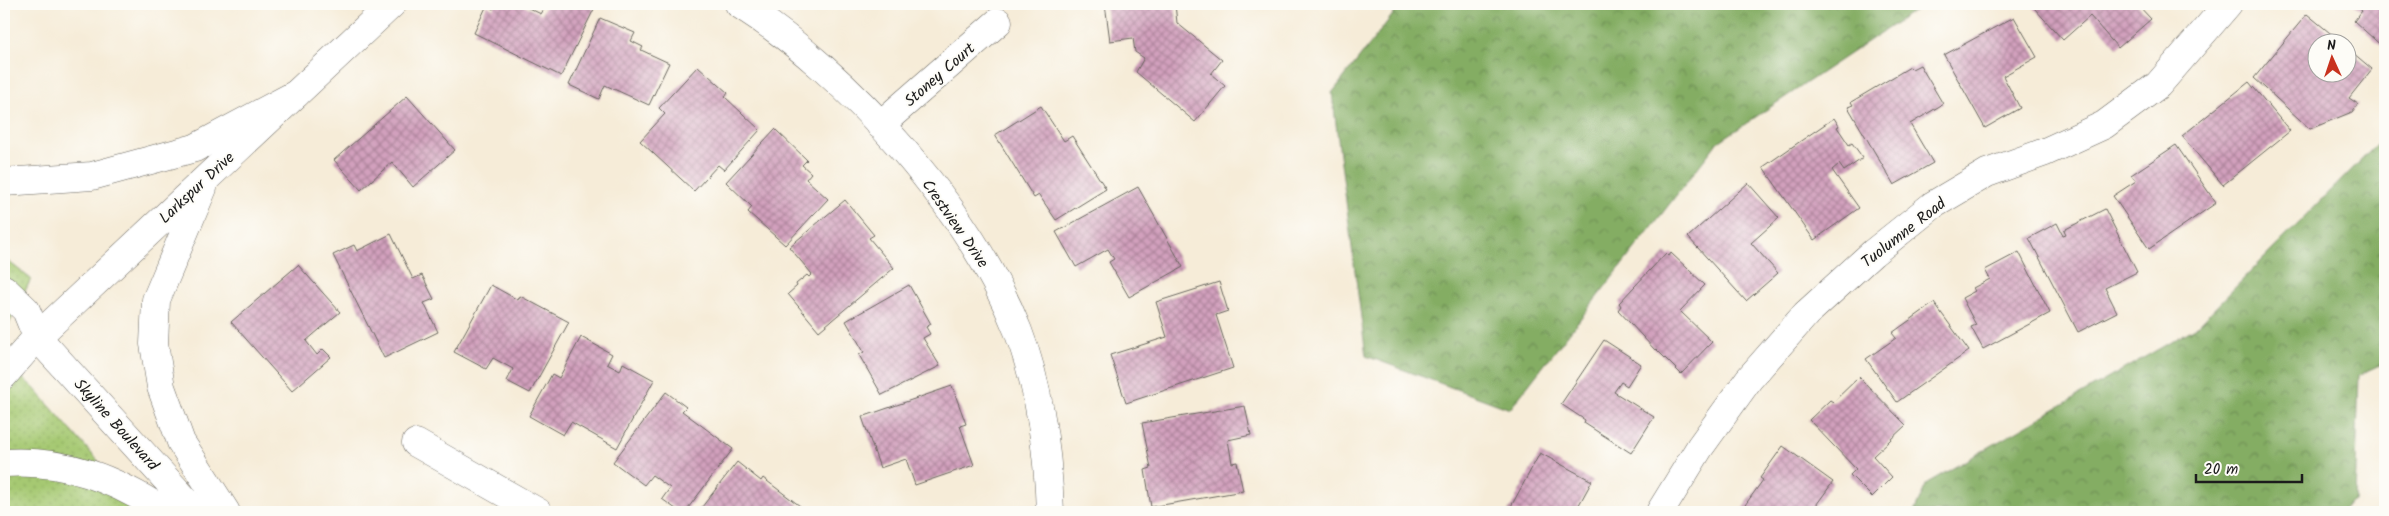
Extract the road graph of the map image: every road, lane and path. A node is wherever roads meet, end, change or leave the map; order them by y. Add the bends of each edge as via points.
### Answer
1 (392, 4) edge
2 (739, 4) edge
3 (2228, 4) edge
4 (998, 22) dead end
5 (296, 94) junction
6 (880, 125) junction
7 (207, 177) junction
8 (4, 182) edge
9 (4, 290) edge
10 (37, 337) junction
11 (4, 375) edge
12 (416, 443) dead end
13 (4, 463) edge
14 (165, 512) edge
15 (196, 512) edge
16 (226, 512) edge
17 (538, 512) edge
18 (1050, 512) edge
19 (1660, 512) edge

1 - 5 main road, Larkspur Drive
2 - 6 main road, Crestview Drive via 825,68
3 - 19 main road, Tuolumne Road via 2158,85 2104,125 2045,152 1987,173 1933,205 1873,253 1806,314 1749,379 1700,447
4 - 6 main road, Stoney Court
5 - 7 main road, Larkspur Drive
5 - 8 main road via 194,148 92,176
6 - 18 main road, Crestview Drive via 944,200 985,262 1018,331 1036,391 1047,452
7 - 10 main road, Larkspur Drive
7 - 16 main road via 156,300 154,344 161,388 181,442
9 - 10 main road via 26,310
10 - 11 main road, Larkspur Drive
10 - 15 main road, Skyline Boulevard
12 - 17 main road
13 - 14 main road via 32,461 87,472 141,496

